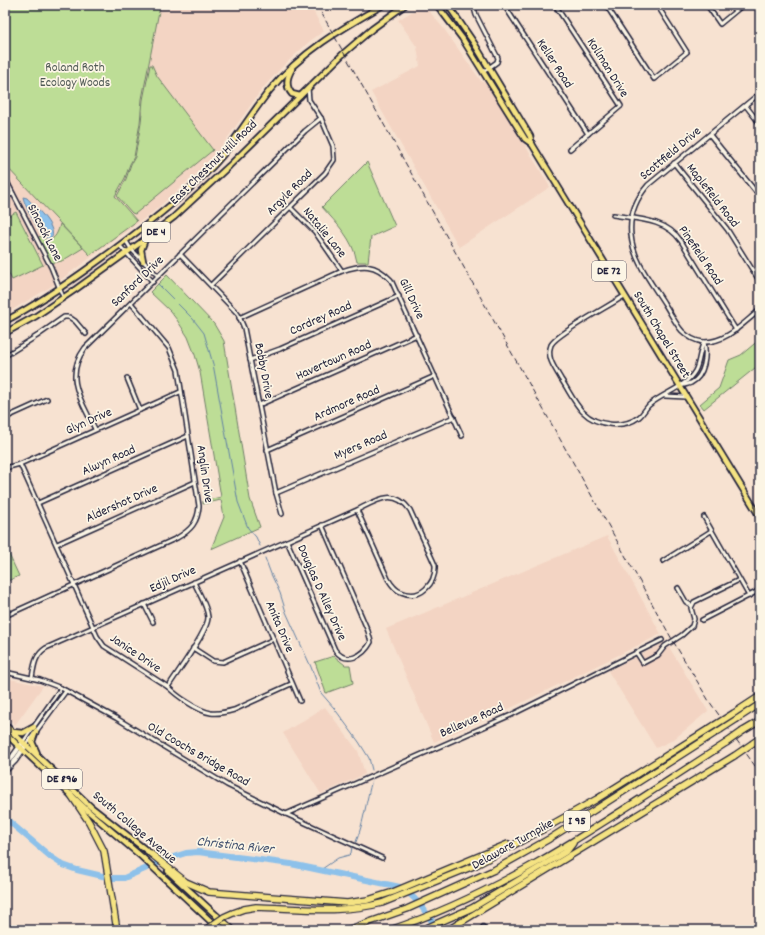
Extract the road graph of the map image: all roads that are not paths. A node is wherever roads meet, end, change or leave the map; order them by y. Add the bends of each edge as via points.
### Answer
1 (383, 5) edge
2 (405, 5) edge
3 (448, 5) edge
4 (475, 5) edge
5 (504, 5) edge
6 (555, 5) edge
7 (606, 5) edge
8 (657, 5) edge
9 (707, 5) edge
10 (743, 5) edge
11 (437, 6) edge
12 (296, 62) junction
13 (489, 68) junction
14 (483, 72) junction
15 (308, 88) junction
16 (760, 93) edge
17 (300, 96) junction
18 (309, 100) junction
19 (746, 106) junction
20 (321, 118) junction
21 (760, 124) edge
22 (588, 134) junction
23 (710, 135) junction
24 (532, 144) junction
25 (570, 149) dead end
26 (674, 163) junction
27 (5, 178) edge
28 (13, 194) junction
29 (5, 196) edge
30 (760, 197) edge
31 (291, 208) junction
32 (613, 215) dead end
33 (631, 218) junction
34 (146, 239) junction
35 (126, 241) junction
36 (120, 246) junction
37 (132, 249) junction
38 (126, 253) junction
39 (180, 254) junction
40 (143, 261) junction
41 (342, 271) junction
42 (158, 276) junction
43 (153, 282) junction
44 (760, 282) edge
45 (211, 285) junction
46 (60, 289) junction
47 (399, 296) junction
48 (624, 296) junction
49 (63, 297) junction
50 (131, 303) junction
51 (760, 310) edge
52 (239, 318) junction
53 (5, 322) edge
54 (736, 330) junction
55 (5, 333) edge
56 (86, 334) dead end
57 (417, 335) junction
58 (704, 342) junction
59 (5, 356) edge
60 (250, 360) junction
61 (435, 376) junction
62 (127, 378) dead end
63 (679, 386) junction
64 (180, 392) junction
65 (664, 396) junction
66 (686, 397) junction
67 (47, 399) dead end
68 (259, 405) junction
69 (5, 407) edge
70 (140, 410) junction
71 (10, 416) junction
72 (454, 417) junction
73 (5, 418) edge
74 (95, 430) junction
75 (188, 436) junction
76 (462, 436) dead end
77 (267, 450) junction
78 (20, 464) junction
79 (5, 468) edge
80 (195, 482) junction
81 (276, 493) junction
82 (38, 504) junction
83 (357, 510) junction
84 (282, 514) dead end
85 (760, 516) edge
86 (704, 517) dead end
87 (322, 525) junction
88 (711, 531) junction
89 (287, 541) junction
90 (56, 544) junction
91 (240, 561) junction
92 (663, 561) dead end
93 (739, 580) junction
94 (194, 582) junction
95 (74, 585) junction
96 (678, 588) dead end
97 (760, 590) edge
98 (749, 596) junction
99 (144, 604) junction
100 (692, 606) junction
101 (5, 616) edge
102 (702, 620) dead end
103 (153, 622) dead end
104 (93, 627) junction
105 (274, 640) junction
106 (662, 640) dead end
107 (193, 648) junction
108 (636, 652) junction
109 (5, 672) edge
110 (32, 678) junction
111 (292, 684) junction
112 (168, 687) junction
113 (61, 688) junction
114 (66, 691) junction
115 (760, 696) edge
116 (300, 701) dead end
117 (760, 704) edge
118 (760, 721) edge
119 (5, 725) edge
120 (35, 729) junction
121 (12, 732) junction
122 (5, 733) edge
123 (760, 738) edge
124 (24, 744) junction
125 (21, 748) junction
126 (38, 757) junction
127 (5, 767) edge
128 (5, 771) edge
129 (71, 795) junction
130 (286, 814) junction
131 (542, 830) junction
132 (576, 839) junction
133 (150, 853) joint
134 (382, 858) dead end
135 (167, 867) junction
136 (217, 916) joint
137 (424, 929) edge
138 (116, 930) edge
139 (205, 930) edge
140 (220, 930) edge
141 (233, 930) edge
142 (347, 930) edge
143 (390, 930) edge
144 (449, 930) edge

1 - 12 main road, East Chestnut Hill Road / DE 4 via 333,34
2 - 15 main road, East Chestnut Hill Road / DE 4 via 372,29
3 - 13 main road, South Chapel Street / DE 72
4 - 13 street via 476,15 498,58
5 - 22 street, Keller Road
6 - 22 street, Kollman Drive via 621,106
7 - 8 street via 654,79 687,52
9 - 10 street via 720,24
11 - 14 main road, South Chapel Street / DE 72 via 462,38
12 - 17 main road via 287,80 292,94
12 - 35 main road, East Chestnut Hill Road / DE 4 via 269,90 207,173
13 - 14 street
13 - 24 main road, South Chapel Street / DE 72 via 530,136
14 - 24 main road, South Chapel Street / DE 72 via 525,139
15 - 17 main road, East Chestnut Hill Road / DE 4
15 - 18 street, Argyle Road
16 - 19 street, Scottfield Drive
17 - 18 street
17 - 34 main road, East Chestnut Hill Road / DE 4 via 201,193
18 - 20 street, Argyle Road
19 - 21 street
19 - 23 street, Scottfield Drive
20 - 31 street, Argyle Road via 333,146 334,160
20 - 39 street, Sanford Drive
22 - 25 street, Kollman Drive
23 - 26 street, Scottfield Drive
23 - 30 street
24 - 48 main road, South Chapel Street / DE 72
26 - 33 street, Scottfield Drive via 644,190 635,204
26 - 44 street, Maplefield Road via 726,229
27 - 28 street, Sincock Lane
28 - 29 street
28 - 46 street, Sincock Lane
31 - 41 street, Natalie Lane via 315,232
31 - 45 street, Argyle Road
32 - 33 street, Pinefield Road
33 - 54 street, Pinefield Road via 661,224 676,234
33 - 58 street, Scottfield Drive via 631,239 640,263 681,329 691,338
34 - 37 main road, East Chestnut Hill Road / DE 4
34 - 40 main road via 141,250
35 - 36 main road, East Chestnut Hill Road / DE 4
35 - 37 street
36 - 38 street
36 - 46 main road, East Chestnut Hill Road / DE 4
37 - 38 main road, East Chestnut Hill Road / DE 4
37 - 40 street
38 - 43 street
38 - 49 main road, East Chestnut Hill Road / DE 4
39 - 42 street, Sanford Drive
39 - 45 street, Bobby Drive
40 - 42 street
41 - 47 street, Gill Drive via 356,266 380,269 392,280
41 - 52 street, Gill Drive
42 - 43 street, Sanford Drive
43 - 50 street, Sanford Drive
45 - 52 street, Bobby Drive
46 - 49 street, Sincock Lane
46 - 53 main road, East Chestnut Hill Road / DE 4
47 - 57 street, Gill Drive
47 - 60 street, Cordrey Road
48 - 63 main road, South Chapel Street / DE 72
48 - 65 street via 557,338 551,346 551,361 580,408 600,422 630,422
49 - 55 main road, East Chestnut Hill Road / DE 4
50 - 64 street, Anglin Drive via 169,348 178,370
50 - 74 street, Sanford Drive via 85,348 75,368 77,390
51 - 54 street
52 - 60 street, Bobby Drive via 245,332
54 - 58 street via 719,340
56 - 59 street via 75,321 64,317
57 - 61 street, Gill Drive
57 - 68 street, Havertown Road
58 - 63 street via 695,371
58 - 63 street via 706,350 701,372 691,383
60 - 68 street, Bobby Drive
61 - 72 street, Gill Drive
61 - 77 street, Ardmore Road
62 - 70 street
63 - 65 street
63 - 66 main road, South Chapel Street / DE 72
64 - 70 street, Glyn Drive
64 - 75 street, Anglin Drive
65 - 66 street
66 - 85 main road, South Chapel Street / DE 72
67 - 71 street
68 - 77 street, Bobby Drive
69 - 71 street
70 - 74 street, Glyn Drive
71 - 73 street
72 - 76 street, Gill Drive
72 - 81 street, Myers Road
74 - 78 street, Glyn Drive
75 - 80 street, Anglin Drive
75 - 82 street, Alwyn Road
77 - 81 street, Bobby Drive
78 - 79 street, Glyn Drive
78 - 82 street, Janice Drive
80 - 90 street, Aldershot Drive
80 - 95 street, Anglin Drive via 198,514 196,522 186,533
81 - 84 street, Bobby Drive
82 - 90 street, Janice Drive
83 - 83 street, Edjil Drive via 384,498 393,498 405,504 434,565 435,573 428,587 414,594 401,592 393,587
83 - 87 street, Edjil Drive
86 - 88 street
87 - 89 street, Edjil Drive
87 - 89 street, Douglas D Alley Drive via 368,631 370,642 363,654 344,658 335,650
88 - 92 street
88 - 93 street
89 - 91 street, Edjil Drive
90 - 95 street, Janice Drive
91 - 94 street, Edjil Drive
91 - 105 street, Anita Drive
93 - 98 street
93 - 100 street via 697,600
94 - 99 street, Edjil Drive
94 - 107 street via 208,618
95 - 101 street, Anglin Drive
95 - 104 street, Janice Drive
96 - 100 street via 686,602
97 - 98 street
98 - 102 street
99 - 103 street
99 - 104 street, Edjil Drive
100 - 108 street via 692,626 665,646 658,655 643,663
104 - 110 street, Edjil Drive via 43,650 36,658
104 - 112 street, Janice Drive via 104,646
105 - 107 street via 223,662 212,661
105 - 111 street, Anita Drive
106 - 108 street, Bellevue Road
107 - 112 street
108 - 130 street, Bellevue Road via 511,715
109 - 110 street, Old Coochs Bridge Road
110 - 113 street, Old Coochs Bridge Road
111 - 112 street, Janice Drive via 234,710 217,713 202,710
111 - 116 street, Anita Drive
113 - 114 street, Old Coochs Bridge Road
113 - 120 street
114 - 120 street
114 - 130 street, Old Coochs Bridge Road via 218,780
115 - 131 highway, bridge via 597,799
117 - 142 highway, Delaware Turnpike / I 95, bridge via 586,816 494,870 407,909
118 - 132 highway, Delaware Turnpike / I 95, bridge
119 - 121 main road, South College Avenue / DE 896
120 - 121 main road via 23,733
120 - 124 street
120 - 126 main road via 32,742
121 - 124 main road, South College Avenue / DE 896
122 - 125 main road, South College Avenue / DE 896
123 - 144 highway, bridge
124 - 125 street
124 - 126 main road, South College Avenue / DE 896
125 - 127 street
125 - 128 street via 15,761
125 - 129 main road, South College Avenue / DE 896
126 - 133 main road, South College Avenue / DE 896 via 91,807
129 - 138 highway via 90,822 104,851
129 - 140 main road, South College Avenue / DE 896
130 - 134 street, Old Coochs Bridge Road
131 - 135 highway via 393,892 347,903 209,892 186,882
131 - 139 highway, bridge via 476,865 366,908 345,910 256,907 224,917
132 - 137 highway via 567,851 472,908
132 - 143 highway, Delaware Turnpike / I 95 via 508,880 441,912
133 - 135 highway
135 - 136 main road, South College Avenue
136 - 141 highway, South College Avenue

